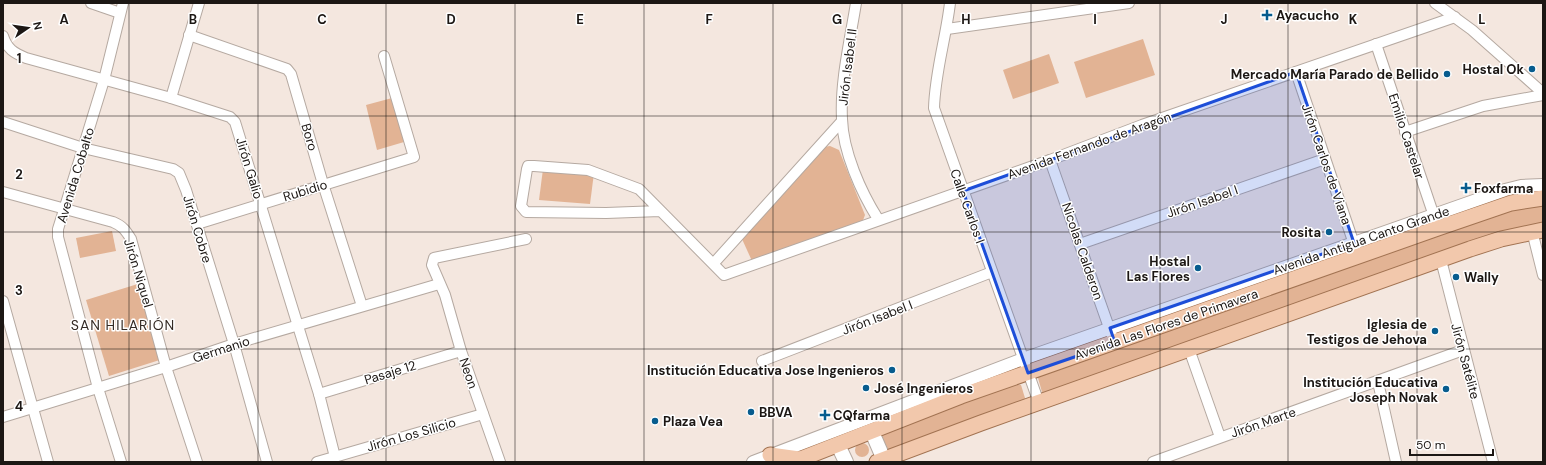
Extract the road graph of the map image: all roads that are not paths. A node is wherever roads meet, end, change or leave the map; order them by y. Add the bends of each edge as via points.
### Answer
1 (91, 3) edge
2 (123, 3) edge
3 (199, 3) edge
4 (856, 3) edge
5 (950, 3) edge
6 (1129, 3) edge
7 (1434, 3) edge
8 (120, 14) junction
9 (1455, 17) junction
10 (947, 29) junction
11 (189, 35) junction
12 (3, 36) edge
13 (1376, 44) junction
14 (384, 56) dead end
15 (1296, 72) junction
16 (104, 80) junction
17 (1543, 94) edge
18 (171, 98) junction
19 (842, 121) junction
20 (3, 122) edge
21 (1405, 132) junction
22 (83, 148) junction
23 (1325, 159) junction
24 (1050, 160) junction
25 (323, 184) junction
26 (1543, 185) edge
27 (962, 191) junction
28 (3, 192) edge
29 (1543, 198) edge
30 (262, 204) junction
31 (64, 210) junction
32 (660, 211) junction
33 (878, 220) junction
34 (1436, 222) junction
35 (197, 224) junction
36 (1538, 231) edge
37 (526, 239) dead end
38 (1080, 244) junction
39 (1356, 250) junction
40 (1441, 260) junction
41 (714, 263) junction
42 (992, 272) junction
43 (1543, 275) edge
44 (439, 284) junction
45 (3, 301) edge
46 (362, 306) junction
47 (298, 325) junction
48 (1110, 328) junction
49 (1115, 343) junction
50 (234, 344) junction
51 (1189, 349) junction
52 (1463, 350) junction
53 (461, 351) junction
54 (762, 361) dead end
55 (1025, 366) junction
56 (166, 367) junction
57 (1378, 382) junction
58 (98, 388) junction
59 (319, 394) junction
60 (1039, 403) junction
61 (32, 409) junction
62 (483, 414) junction
63 (3, 417) edge
64 (872, 432) junction
65 (1220, 438) junction
66 (838, 445) junction
67 (770, 455) junction
68 (335, 456) junction
69 (796, 461) edge
70 (882, 461) edge
71 (48, 462) edge
72 (121, 462) edge
73 (197, 462) edge
74 (267, 462) edge
75 (317, 462) edge
76 (500, 462) edge
77 (753, 462) edge
78 (846, 462) edge
79 (1153, 462) edge
80 (1396, 462) edge
81 (1493, 462) edge

1 - 8 street
2 - 8 street, Avenida Cobalto
3 - 11 street
4 - 19 street, Jirón Isabel II via 842,100
5 - 10 street, Calle Carlos I
6 - 10 street
7 - 9 street
8 - 16 street, Avenida Cobalto
9 - 13 street, Avenida Fernando de Aragón
9 - 17 street
10 - 27 street, Calle Carlos I via 937,75 934,108
11 - 18 street
11 - 25 street, Boro via 287,68 291,74
12 - 16 street, Jirón Galio via 8,48 15,54
13 - 15 street, Avenida Fernando de Aragón
13 - 21 street, Emilio Castelar
14 - 25 street, Rubidio via 414,157
15 - 23 street, Jirón Carlos de Viana
15 - 24 street, Avenida Fernando de Aragón
16 - 18 street, Jirón Galio
16 - 22 street, Avenida Cobalto
17 - 21 street via 1483,106
18 - 30 street, Jirón Galio via 230,117 235,122
19 - 33 street, Jirón Isabel II via 853,166 866,200
19 - 41 street
20 - 22 street, Jirón Cobre
21 - 34 street, Emilio Castelar
22 - 31 street, Avenida Cobalto
22 - 35 street, Jirón Cobre via 173,169 179,173
23 - 38 street, Jirón Isabel I
23 - 39 street, Jirón Carlos de Viana
24 - 27 street, Avenida Fernando de Aragón
24 - 38 street, Nicolas Calderon
25 - 30 street, Rubidio
25 - 46 street, Boro
26 - 34 street, Avenida Antigua Canto Grande via 1505,190
27 - 33 street, Avenida Fernando de Aragón
27 - 42 street, Calle Carlos I
28 - 31 street, Jirón Niquel
29 - 34 main road, Avenida Las Flores de Primavera
30 - 35 street, Rubidio
30 - 47 street, Jirón Galio
31 - 56 street, Jirón Niquel via 113,222 127,232
31 - 58 street, Avenida Cobalto via 58,237
32 - 32 street via 526,212 521,206 527,169 528,166 534,166 588,170 639,189
32 - 41 street
33 - 41 street, Avenida Fernando de Aragón via 724,275
34 - 39 main road, Avenida Las Flores de Primavera
35 - 50 street, Jirón Cobre
36 - 40 main road via 1501,239
36 - 43 street
37 - 44 street, Neon via 434,258 432,265
38 - 48 street, Nicolas Calderon
39 - 48 street, Avenida Antigua Canto Grande
39 - 49 main road, Avenida Las Flores de Primavera
40 - 51 main road
40 - 52 street, Jirón Satélite
42 - 54 street, Jirón Isabel I
42 - 55 street, Calle Carlos I
44 - 46 street, Germanio
44 - 53 street, Neon via 445,295
45 - 61 street
46 - 47 street, Germanio
47 - 50 street, Germanio
47 - 59 street, Jirón Galio
48 - 49 street, Nicolas Calderon
48 - 55 street, Avenida Antigua Canto Grande
49 - 55 main road, Avenida Las Flores de Primavera
50 - 56 street, Germanio
50 - 74 street, Jirón Cobre
51 - 60 main road
51 - 65 street
52 - 57 street, Jirón Marte
52 - 81 street, Jirón Satélite
53 - 59 street, Pasaje 12
53 - 62 street, Neon
55 - 60 street, Calle Carlos I
55 - 64 main road, Avenida Las Flores de Primavera via 961,396
55 - 67 street, Avenida Antigua Canto Grande
56 - 58 street, Germanio
56 - 73 street, Jirón Niquel
57 - 65 street, Jirón Marte
57 - 80 street
58 - 61 street, Germanio
58 - 72 street, Avenida Cobalto
59 - 68 street, Jirón Galio
60 - 70 main road
61 - 63 street, Germanio
61 - 71 street
62 - 68 street, Jirón Los Silicio
62 - 76 street, Neon
64 - 66 main road, Avenida Las Flores de Primavera
64 - 70 main road
65 - 79 street, Jirón Marte
66 - 69 main road, Avenida Las Flores de Primavera
66 - 78 main road
67 - 69 main road
67 - 77 street, Avenida Antigua Canto Grande
68 - 75 street, Jirón Los Silicio

